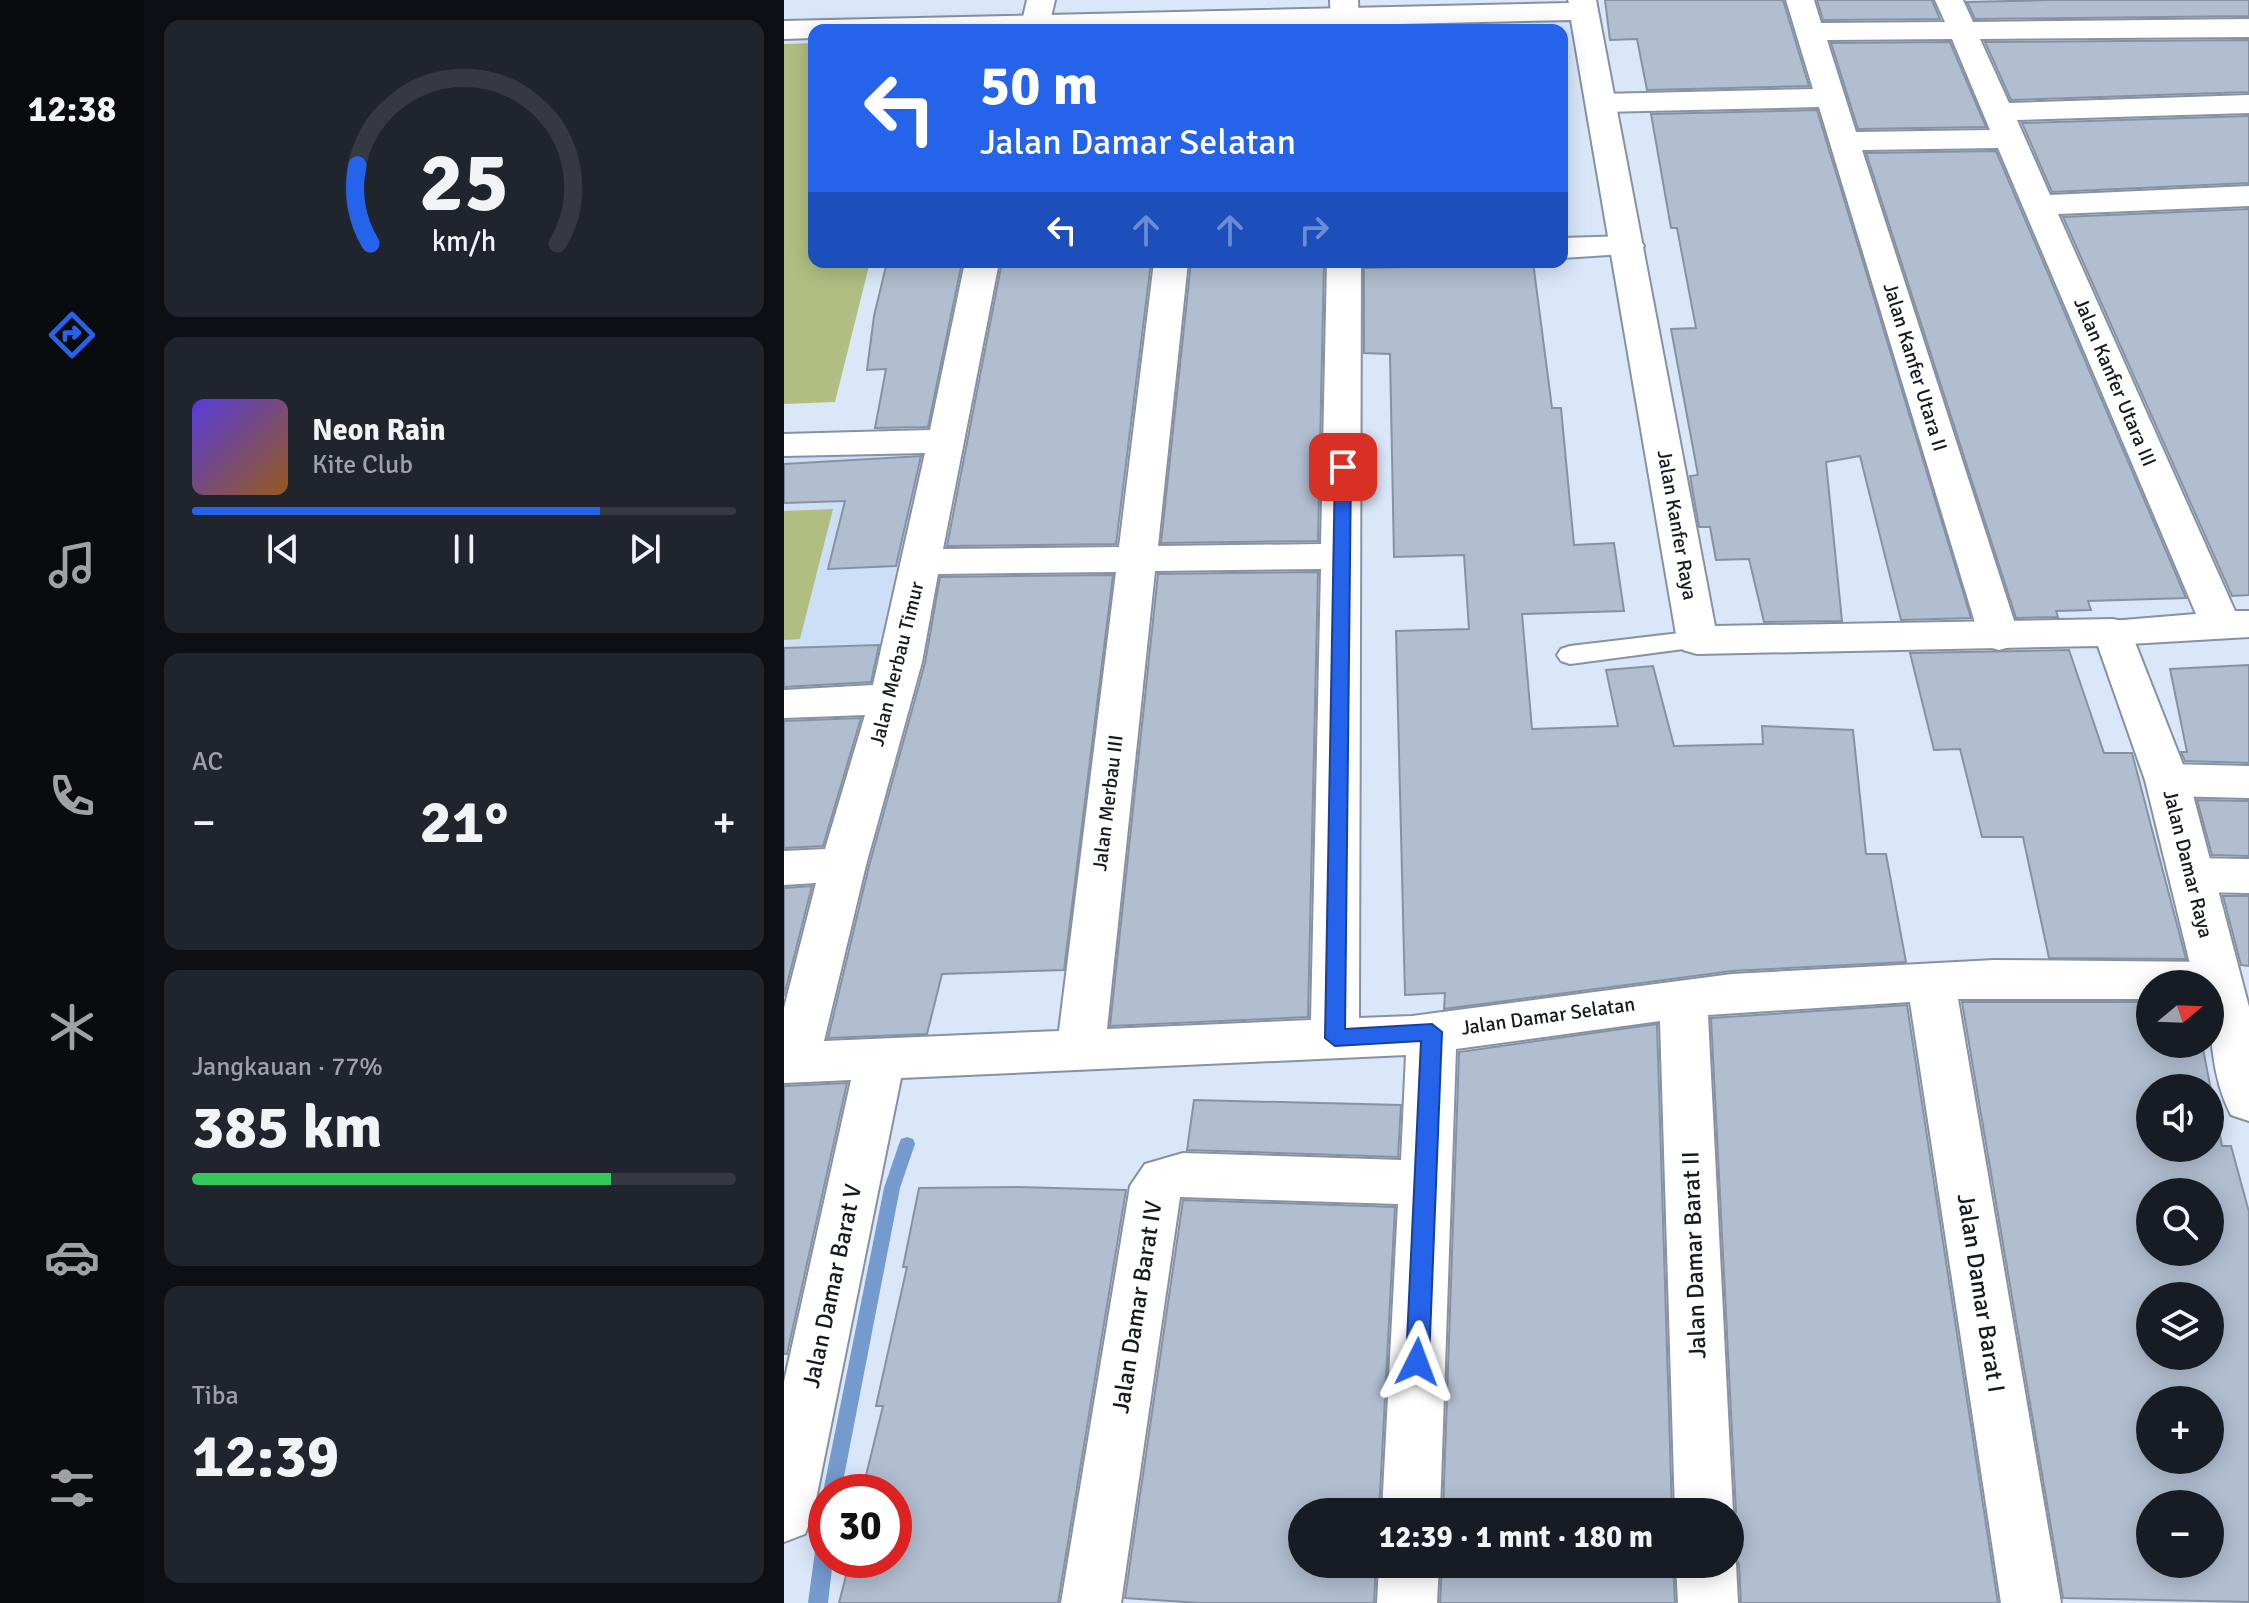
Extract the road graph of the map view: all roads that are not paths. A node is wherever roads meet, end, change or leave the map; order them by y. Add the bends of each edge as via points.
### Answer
1 (1800, 0) edge
2 (1949, 0) edge
3 (1583, 6) edge
4 (1345, 16) edge
5 (1037, 19) edge
6 (922, 24) edge
7 (1153, 24) edge
8 (1228, 24) edge
9 (2249, 28) edge
10 (808, 29) edge
11 (784, 30) edge
12 (1811, 32) junction
13 (1963, 32) junction
14 (1832, 98) junction
15 (1601, 103) junction
16 (2249, 104) edge
17 (2003, 125) junction
18 (1845, 141) junction
19 (2248, 198) edge
20 (2039, 205) junction
21 (1628, 246) junction
22 (1568, 248) edge
23 (981, 268) edge
24 (1170, 268) edge
25 (1344, 268) edge
26 (946, 441) junction
27 (784, 445) edge
28 (1342, 556) junction
29 (1137, 557) junction
30 (922, 562) junction
31 (2235, 624) edge
32 (2113, 632) junction
33 (1999, 636) junction
34 (1697, 640) junction
35 (1570, 655) dead end
36 (891, 699) junction
37 (784, 704) edge
38 (2167, 780) junction
39 (2249, 782) edge
40 (843, 865) junction
41 (784, 868) edge
42 (2192, 875) junction
43 (2249, 876) edge
44 (2214, 970) edge
45 (2136, 980) edge
46 (1931, 982) junction
47 (1681, 998) junction
48 (2224, 1010) edge
49 (1432, 1032) junction
50 (1335, 1038) junction
51 (1081, 1048) junction
52 (880, 1059) junction
53 (790, 1063) edge
54 (2249, 1101) edge
55 (1425, 1183) junction
56 (1412, 1498) edge
57 (1703, 1498) edge
58 (784, 1512) edge
59 (1408, 1578) edge
60 (1707, 1578) edge
61 (1091, 1603) edge
62 (1407, 1603) edge
63 (1708, 1603) edge
64 (2031, 1603) edge

1 - 12 street, Jalan Kanfer Utara II
2 - 13 street, Jalan Kanfer Utara III
3 - 4 street
3 - 15 street, Jalan Kanfer Raya
4 - 8 street
5 - 6 street
5 - 7 street
9 - 13 street
10 - 11 street
12 - 13 street
12 - 14 street, Jalan Kanfer Utara II
13 - 17 street, Jalan Kanfer Utara III
14 - 15 street
14 - 18 street, Jalan Kanfer Utara II
15 - 21 street, Jalan Kanfer Raya
16 - 17 street
17 - 18 street
17 - 20 street, Jalan Kanfer Utara III
18 - 33 street, Jalan Kanfer Utara II
19 - 20 street
20 - 31 street, Jalan Kanfer Utara III
21 - 22 street
21 - 34 street, Jalan Kanfer Raya
23 - 26 street, Jalan Merbau Timur
24 - 29 street, Jalan Merbau III
25 - 28 street
26 - 27 street
26 - 30 street, Jalan Merbau Timur
28 - 29 street
28 - 50 street
29 - 30 street
29 - 51 street, Jalan Merbau III
30 - 36 street, Jalan Merbau Timur
31 - 32 street
32 - 33 street
32 - 38 street, Jalan Damar Raya
33 - 34 street
34 - 35 lane
36 - 37 street
36 - 40 street, Jalan Merbau Timur
38 - 39 street
38 - 42 street, Jalan Damar Raya
40 - 41 street
40 - 53 street, Jalan Merbau Timur
42 - 43 street
42 - 44 street, Jalan Damar Raya
45 - 46 street, Jalan Damar Selatan
46 - 47 street, Jalan Damar Selatan
46 - 64 street, Jalan Damar Barat I
47 - 49 street, Jalan Damar Selatan
47 - 57 street, Jalan Damar Barat II
48 - 54 street, Jalan Damar Raya
49 - 50 street, Jalan Damar Selatan
49 - 55 street
50 - 51 street, Jalan Damar Selatan
51 - 52 street, Jalan Damar Selatan
52 - 53 street, Jalan Damar Selatan
52 - 58 street, Jalan Damar Barat V
55 - 56 street
55 - 61 street, Jalan Damar Barat IV via 1183,1175 1156,1186
59 - 62 street
60 - 63 street

